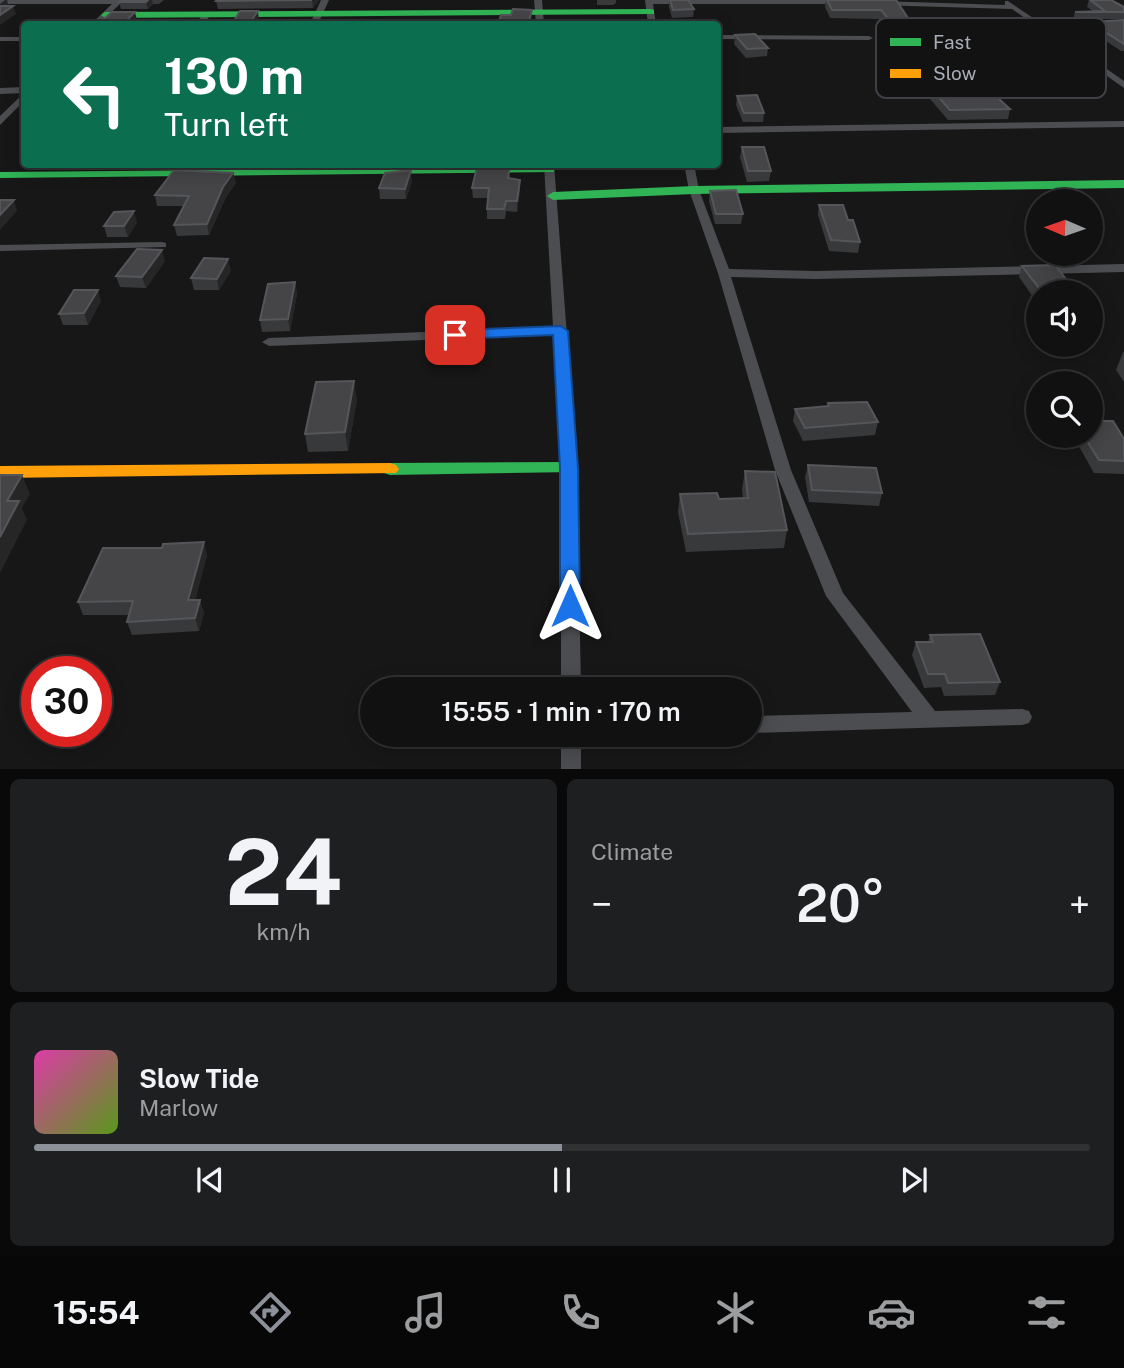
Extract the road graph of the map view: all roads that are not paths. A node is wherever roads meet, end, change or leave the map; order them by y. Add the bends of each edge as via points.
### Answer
1 (1004, 0) edge
2 (119, 1) edge
3 (0, 2) edge
4 (852, 2) edge
5 (866, 2) edge
6 (1014, 7) junction
7 (650, 9) edge
8 (319, 12) edge
9 (539, 12) edge
10 (1028, 18) edge
11 (204, 19) edge
12 (100, 20) edge
13 (1124, 23) edge
14 (1106, 24) edge
15 (721, 37) edge
16 (869, 38) dead end
17 (0, 39) edge
18 (21, 39) edge
19 (1106, 73) edge
20 (1124, 85) edge
21 (21, 90) edge
22 (0, 91) edge
23 (21, 99) edge
24 (9, 113) junction
25 (21, 113) edge
26 (0, 122) edge
27 (1124, 124) edge
28 (721, 130) edge
29 (481, 168) edge
30 (550, 168) edge
31 (690, 168) edge
32 (0, 175) edge
33 (1124, 184) edge
34 (694, 190) junction
35 (553, 196) junction
36 (162, 245) dead end
37 (0, 248) edge
38 (1124, 268) edge
39 (724, 273) junction
40 (561, 331) junction
41 (269, 342) dead end
42 (569, 468) junction
43 (0, 472) edge
44 (571, 677) edge
45 (1022, 717) dead end
46 (930, 720) junction
47 (762, 725) edge
48 (571, 747) edge
49 (571, 769) edge

1 - 6 street
2 - 3 street
2 - 12 street
4 - 7 street
5 - 6 street
6 - 10 street
7 - 9 street
8 - 9 street
8 - 11 street
11 - 12 street
13 - 14 street
15 - 16 street
17 - 18 street
19 - 20 street
21 - 22 street
23 - 24 street
24 - 25 street
24 - 26 street
27 - 28 street
29 - 32 street
30 - 35 street
31 - 34 street
33 - 34 street
34 - 35 street
34 - 39 street
35 - 40 street
36 - 37 street
38 - 39 street
39 - 46 street via 783,470 835,596
40 - 41 street
40 - 42 street
42 - 43 street
42 - 44 street
45 - 46 street
46 - 47 street
48 - 49 street

